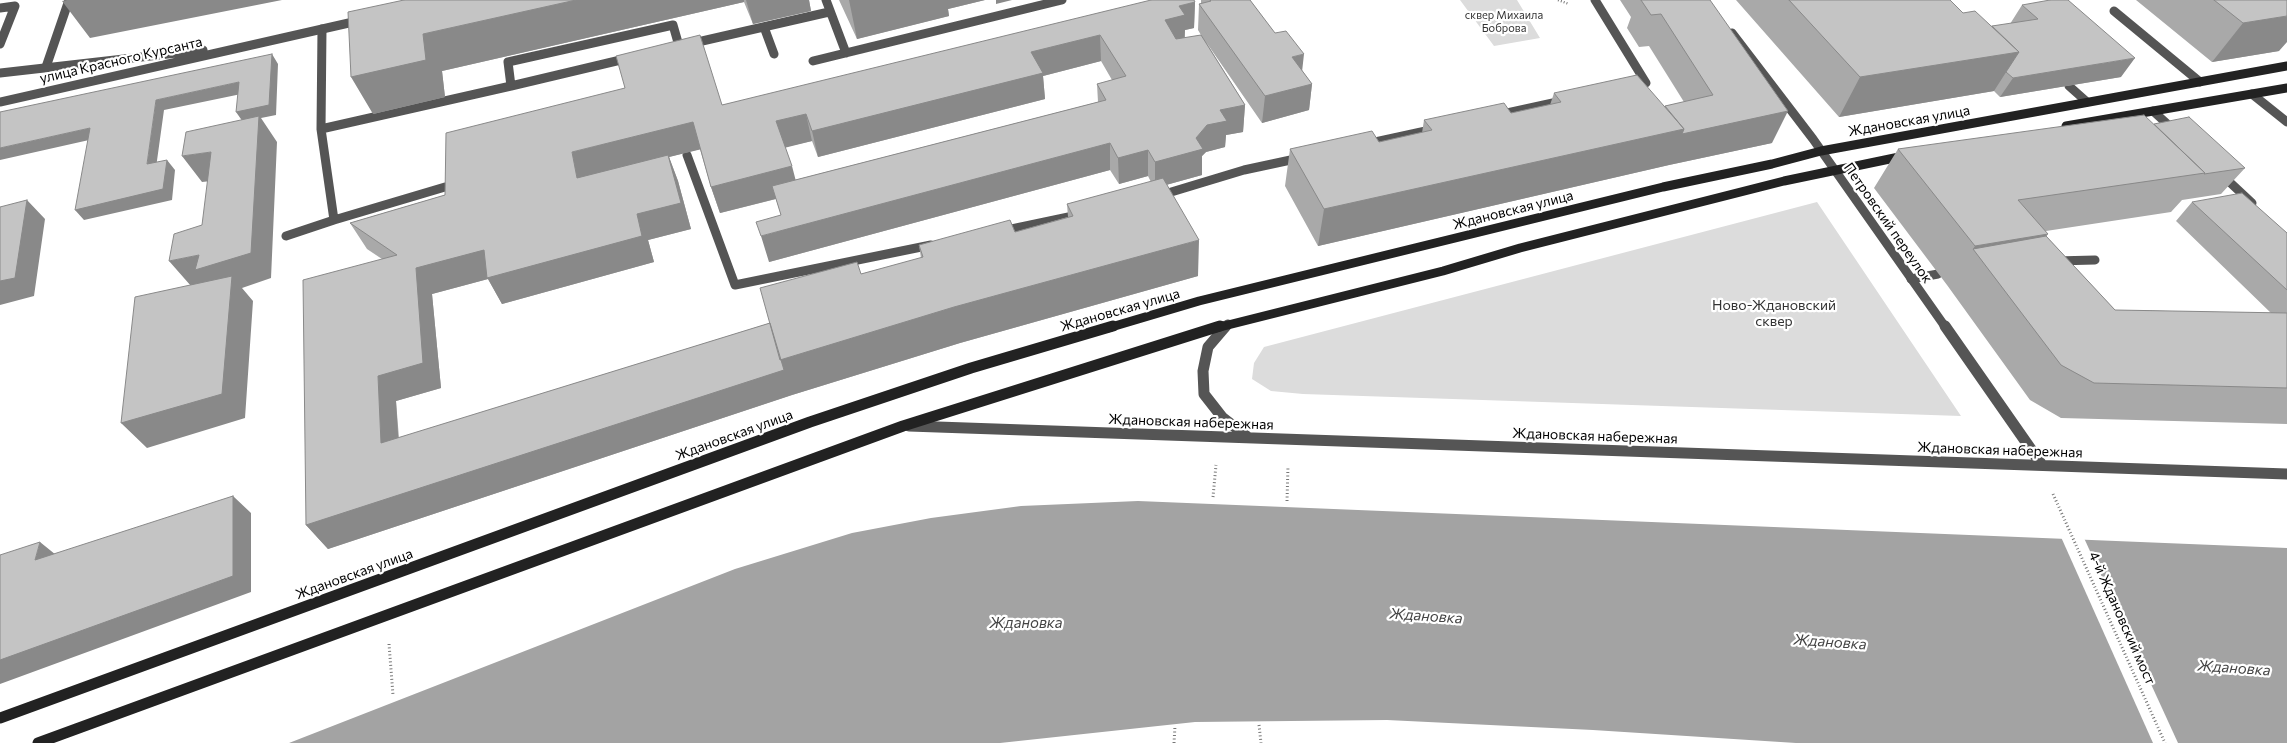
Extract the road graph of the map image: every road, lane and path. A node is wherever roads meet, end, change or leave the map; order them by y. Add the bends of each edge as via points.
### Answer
1 (69, 0) edge
2 (826, 0) edge
3 (1062, 0) edge
4 (1595, 0) edge
5 (0, 8) edge
6 (2114, 11) dead end
7 (829, 12) junction
8 (370, 19) edge
9 (1725, 23) edge
10 (764, 27) junction
11 (322, 29) junction
12 (0, 44) edge
13 (249, 44) junction
14 (679, 46) junction
15 (660, 51) edge
16 (846, 53) junction
17 (774, 54) dead end
18 (642, 55) edge
19 (813, 61) dead end
20 (2287, 66) edge
21 (46, 68) junction
22 (0, 73) edge
23 (2200, 82) junction
24 (511, 86) junction
25 (2069, 86) edge
26 (1626, 88) edge
27 (2287, 88) edge
28 (2252, 94) junction
29 (1568, 100) edge
30 (0, 102) edge
31 (2087, 102) junction
32 (2153, 111) junction
33 (1491, 117) edge
34 (2287, 122) edge
35 (1444, 127) edge
36 (2055, 128) edge
37 (321, 129) junction
38 (2181, 137) edge
39 (1358, 145) edge
40 (1821, 151) junction
41 (687, 154) dead end
42 (1911, 155) edge
43 (1310, 156) edge
44 (1834, 169) junction
45 (2216, 170) edge
46 (445, 187) edge
47 (1146, 200) edge
48 (2259, 209) edge
49 (1090, 213) edge
50 (334, 220) junction
51 (994, 232) edge
52 (286, 236) dead end
53 (937, 244) edge
54 (2096, 260) dead end
55 (2048, 262) edge
56 (1938, 274) dead end
57 (1911, 279) junction
58 (1228, 324) junction
59 (903, 426) junction
60 (1249, 438) junction
61 (1216, 462) dead end
62 (1288, 464) dead end
63 (2042, 465) junction
64 (2287, 474) edge
65 (2053, 494) dead end
66 (1213, 497) dead end
67 (1287, 501) dead end
68 (389, 641) dead end
69 (393, 695) dead end
70 (0, 718) edge
71 (1259, 725) dead end
72 (1175, 726) dead end
73 (38, 743) edge
74 (1174, 743) edge
75 (1261, 743) edge
76 (2165, 743) edge

1 - 21 street
2 - 7 street
3 - 16 street
4 - 26 street via 1646,84
5 - 12 street via 15,6
6 - 23 street
7 - 10 street
7 - 16 street
8 - 11 street, улица Красного Курсанта
9 - 40 street, Петровский переулок
10 - 14 street
10 - 17 street
11 - 13 street, улица Красного Курсанта
11 - 37 street
13 - 21 street, улица Красного Курсанта
13 - 30 street, улица Красного Курсанта
14 - 15 street
14 - 24 street via 673,25 508,62
16 - 19 street
18 - 24 street
20 - 23 main road, Ждановская улица
21 - 22 street, улица Красного Курсанта
23 - 31 main road, Ждановская улица
24 - 37 street
25 - 31 street
27 - 28 main road
28 - 32 main road
28 - 34 street
29 - 33 street
31 - 40 main road, Ждановская улица
32 - 36 main road
32 - 38 street
35 - 39 street
37 - 50 street
40 - 44 street, Петровский переулок
40 - 70 main road, Ждановская улица via 1199,301 971,368 810,422
41 - 53 street via 735,285
42 - 44 main road
43 - 47 street via 1244,170
44 - 57 street, Петровский переулок
44 - 58 main road
45 - 48 street
46 - 50 street
49 - 51 street
50 - 52 street
54 - 55 street
56 - 57 street
57 - 63 street, Петровский переулок
58 - 59 main road
58 - 60 street via 1208,347 1203,371 1204,394 1222,417
59 - 60 street, Ждановская набережная
59 - 73 main road
60 - 63 street, Ждановская набережная
61 - 66 path
62 - 67 path
63 - 64 street, Ждановская набережная
65 - 76 path, 4-й Ждановский мост
68 - 69 path
71 - 75 path
72 - 74 path

